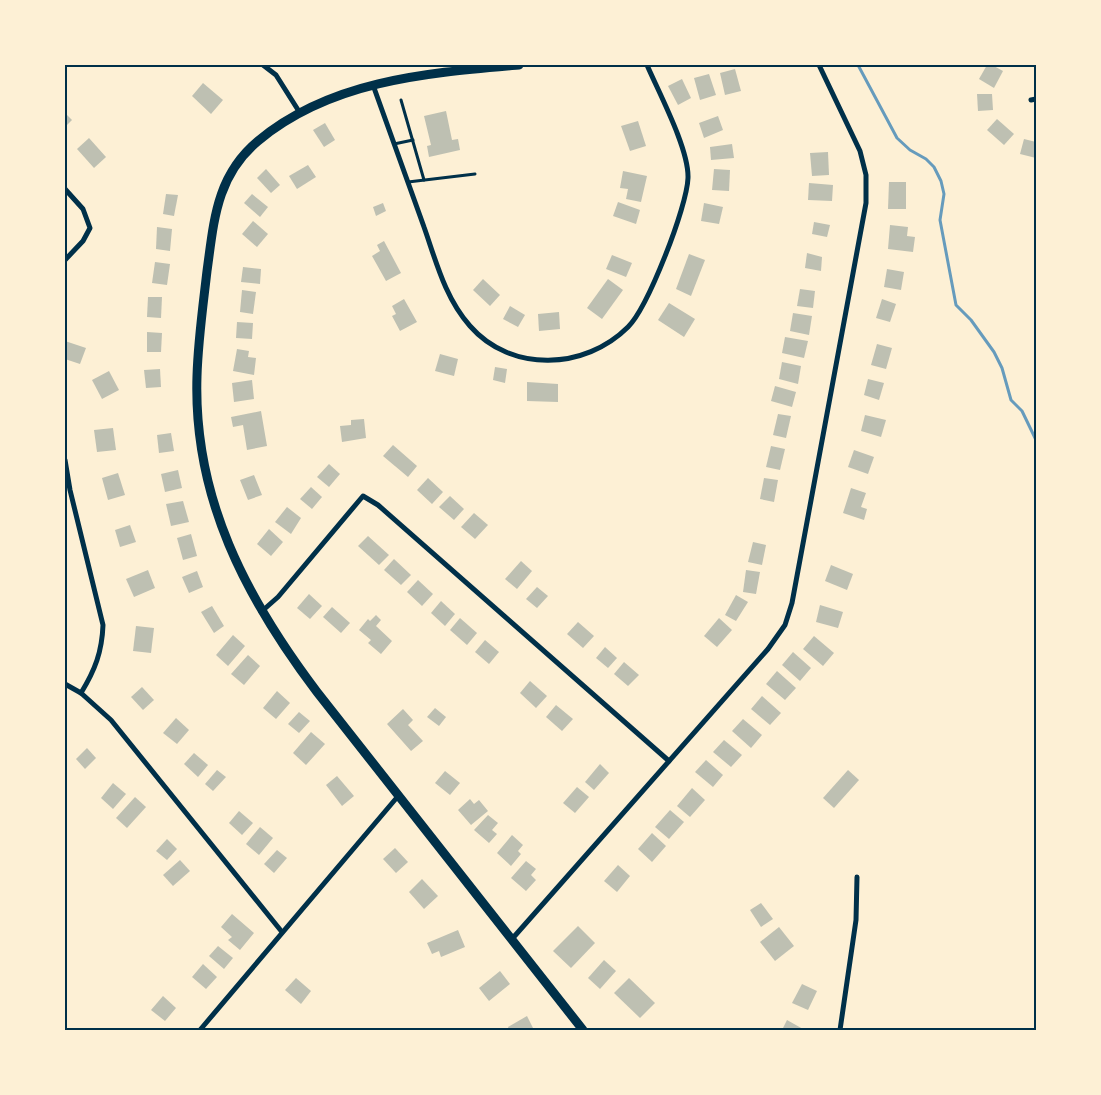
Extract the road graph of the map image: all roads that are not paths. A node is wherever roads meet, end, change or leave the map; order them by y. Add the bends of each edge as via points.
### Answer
1 (263, 65) edge
2 (519, 65) edge
3 (647, 65) edge
4 (820, 65) edge
5 (373, 85) junction
6 (401, 100) dead end
7 (300, 113) junction
8 (413, 140) junction
9 (394, 144) junction
10 (475, 174) dead end
11 (424, 180) junction
12 (407, 182) junction
13 (65, 189) edge
14 (65, 260) edge
15 (65, 460) edge
16 (67, 490) edge
17 (261, 612) junction
18 (65, 684) edge
19 (81, 693) junction
20 (669, 761) junction
21 (399, 795) junction
22 (857, 878) dead end
23 (282, 932) junction
24 (512, 939) junction
25 (200, 1030) edge
26 (583, 1030) edge
27 (840, 1030) edge

1 - 7 street via 276,76
2 - 5 street via 432,73
3 - 12 street via 686,162 686,193 656,279 639,314 618,336 591,352 569,359 532,360 501,350 470,326 448,294
4 - 20 street via 860,151 866,174 866,203 792,603 785,625 768,649
5 - 7 street
5 - 9 street
6 - 8 lane
7 - 17 street via 248,150 218,198 198,358 201,438 211,489 225,537
8 - 9 lane
8 - 11 lane
9 - 12 street
10 - 11 lane
11 - 12 lane
13 - 14 street via 83,209 89,222 88,234
15 - 16 street
16 - 19 street via 102,625 102,646 95,669
17 - 20 street via 363,496 385,511
17 - 21 street via 290,656
18 - 19 street
19 - 23 street via 111,720
20 - 24 street
21 - 23 street
21 - 24 street
22 - 27 street via 856,920
23 - 25 street
24 - 26 street

